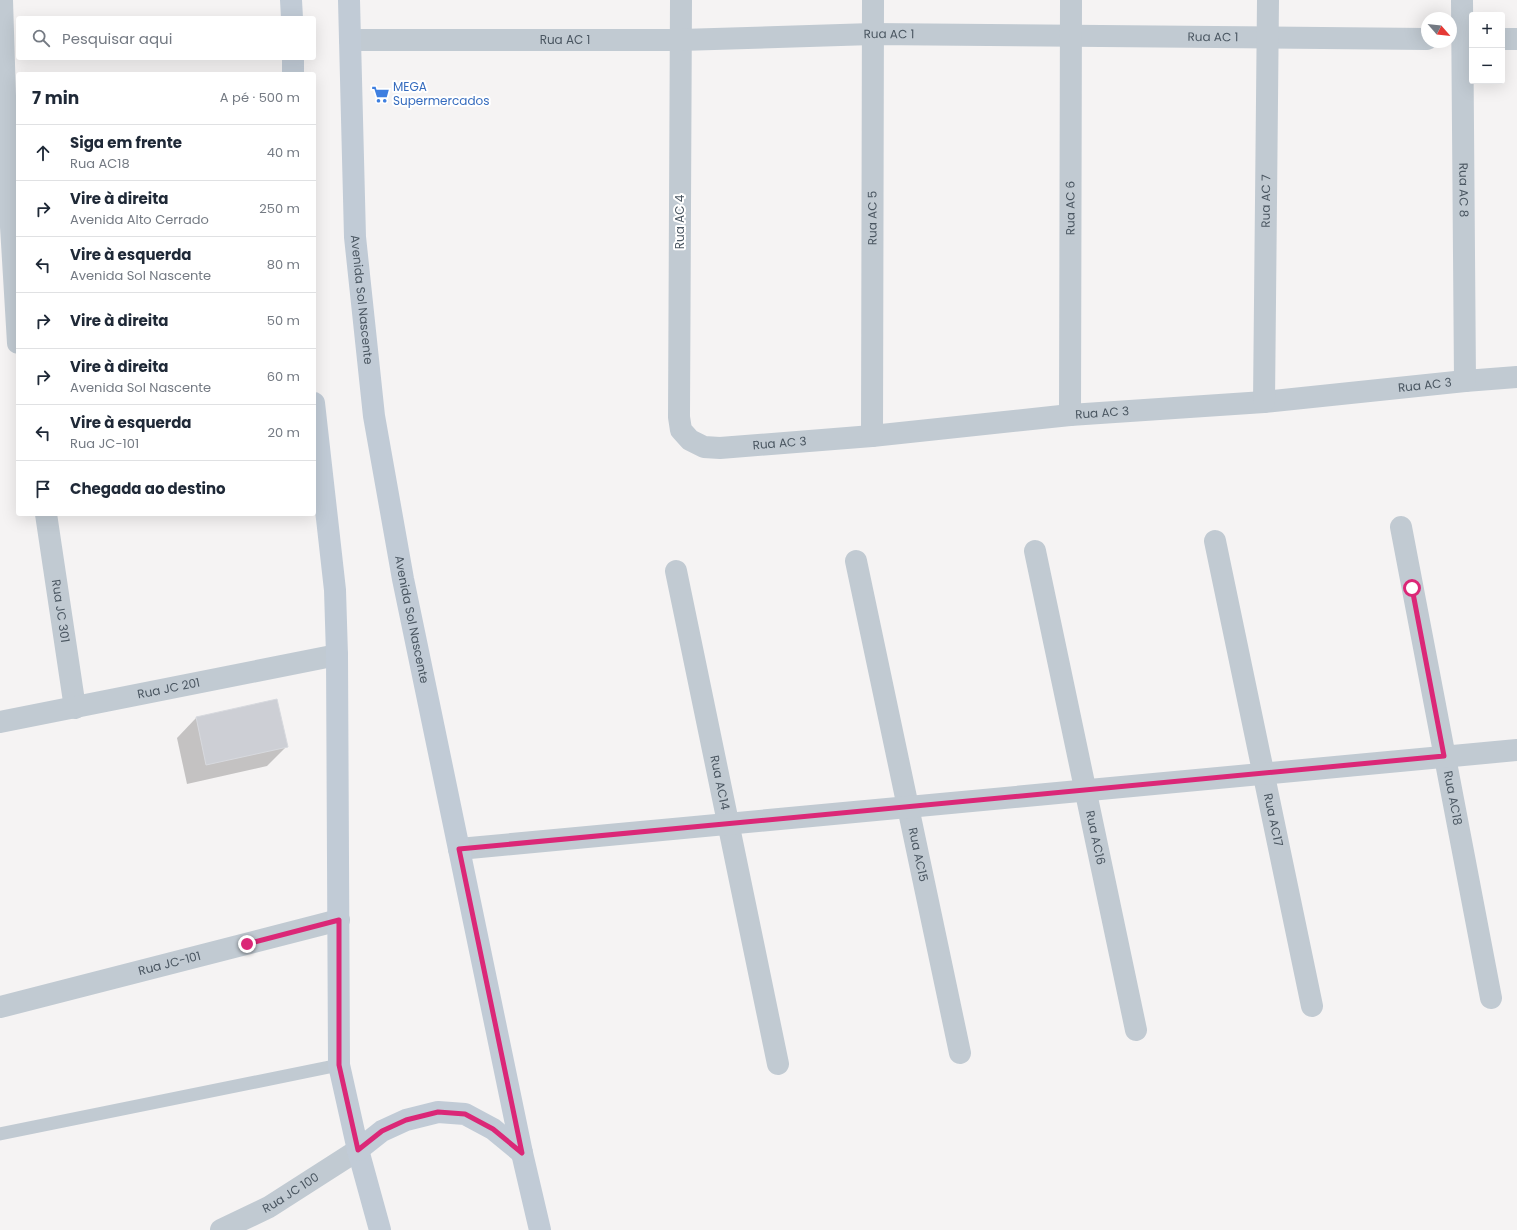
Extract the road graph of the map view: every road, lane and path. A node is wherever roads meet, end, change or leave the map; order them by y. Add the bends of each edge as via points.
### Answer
1 (2, 0) edge
2 (291, 0) edge
3 (349, 0) edge
4 (681, 0) edge
5 (873, 0) edge
6 (1071, 0) edge
7 (1268, 0) edge
8 (1462, 0) edge
9 (292, 16) edge
10 (872, 34) junction
11 (1071, 36) junction
12 (1268, 38) junction
13 (1421, 39) edge
14 (1462, 39) edge
15 (1505, 39) edge
16 (1517, 39) edge
17 (350, 40) junction
18 (680, 40) junction
19 (293, 60) edge
20 (293, 72) edge
21 (16, 310) edge
22 (1517, 377) edge
23 (1465, 381) junction
24 (1264, 402) junction
25 (1070, 415) junction
26 (316, 421) edge
27 (872, 436) junction
28 (690, 440) joint
29 (46, 516) edge
30 (1401, 527) dead end
31 (1215, 541) dead end
32 (1035, 551) dead end
33 (856, 561) dead end
34 (676, 571) dead end
35 (337, 656) junction
36 (75, 708) junction
37 (0, 722) edge
38 (1517, 750) edge
39 (1444, 756) junction
40 (1264, 773) junction
41 (1086, 790) junction
42 (908, 807) junction
43 (728, 824) junction
44 (459, 849) junction
45 (339, 920) junction
46 (1490, 998) dead end
47 (1312, 1006) dead end
48 (0, 1007) edge
49 (1136, 1030) dead end
50 (960, 1053) dead end
51 (778, 1064) dead end
52 (339, 1065) junction
53 (0, 1134) edge
54 (358, 1150) junction
55 (522, 1153) junction
56 (221, 1230) edge
57 (380, 1230) edge
58 (540, 1230) edge

1 - 21 street via 7,160
2 - 9 street
3 - 17 street, Avenida Sol Nascente
4 - 18 street, Rua AC 4
5 - 10 street, Rua AC 5
6 - 11 street, Rua AC 6
7 - 12 street, Rua AC 7
8 - 14 street, Rua AC 8
10 - 11 street, Rua AC 1
10 - 18 street, Rua AC 1
10 - 27 street, Rua AC 5
11 - 12 street, Rua AC 1
11 - 25 street, Rua AC 6
12 - 13 street, Rua AC 1
12 - 24 street, Rua AC 7
14 - 23 street, Rua AC 8
15 - 16 street
17 - 18 street, Rua AC 1
17 - 44 street, Avenida Sol Nascente via 355,237 374,416 402,578
18 - 28 street, Rua AC 4 via 679,417 681,430
19 - 20 street
22 - 23 street, Rua AC 3
23 - 24 street, Rua AC 3
24 - 25 street, Rua AC 3
25 - 27 street, Rua AC 3
26 - 35 street via 335,590
27 - 28 street, Rua AC 3 via 720,448 704,448
29 - 36 street, Rua JC 301
30 - 39 street, Rua AC18
31 - 40 street, Rua AC17
32 - 41 street, Rua AC16
33 - 42 street, Rua AC15
34 - 43 street, Rua AC14
35 - 36 street, Rua JC 201
35 - 45 street
36 - 37 street, Rua JC 201
38 - 39 street
39 - 40 street
39 - 46 street, Rua AC18
40 - 41 street
40 - 47 street, Rua AC17
41 - 42 street
41 - 49 street, Rua AC16
42 - 43 street
42 - 50 street, Rua AC15
43 - 44 street
43 - 51 street, Rua AC14
44 - 55 street, Avenida Sol Nascente
45 - 48 street, Rua JC-101
45 - 52 street
52 - 53 lane
52 - 54 street
54 - 55 street via 382,1131 406,1120 438,1112 465,1114 493,1129
54 - 56 street, Rua JC 100 via 269,1207
54 - 57 street
55 - 58 street, Avenida Sol Nascente

